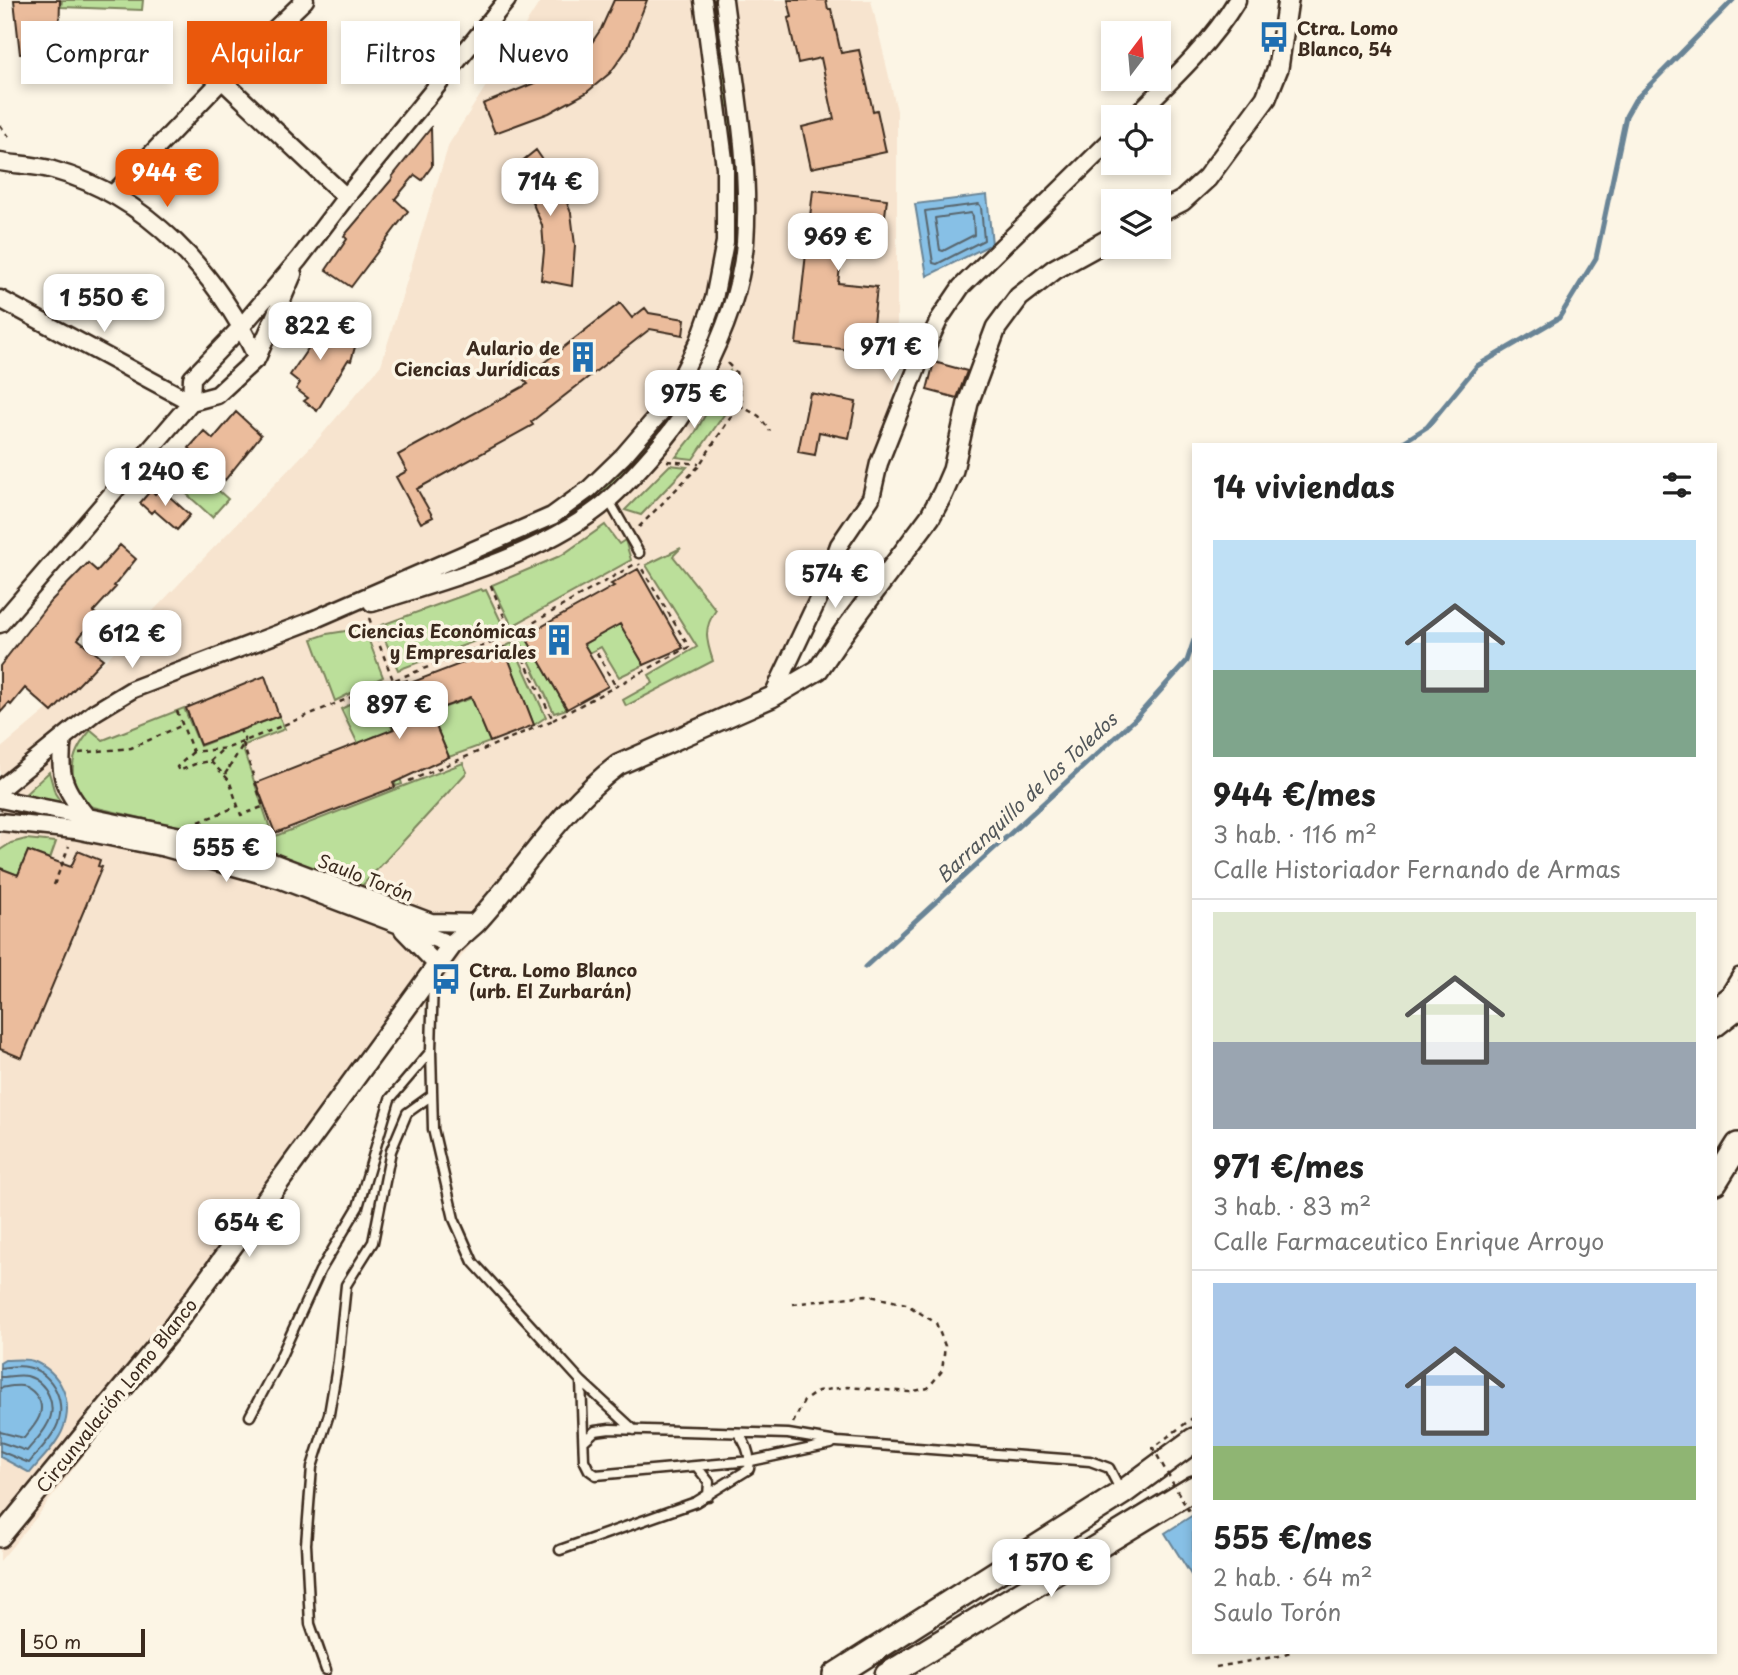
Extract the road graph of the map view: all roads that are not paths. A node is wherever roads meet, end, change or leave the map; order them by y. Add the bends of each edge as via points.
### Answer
1 (305, 0) edge
2 (507, 0) edge
3 (703, 0) edge
4 (724, 0) edge
5 (1237, 0) edge
6 (1288, 0) edge
7 (283, 21) edge
8 (218, 84) edge
9 (226, 84) edge
10 (1146, 105) edge
11 (1101, 150) edge
12 (0, 162) edge
13 (113, 194) junction
14 (346, 197) junction
15 (1171, 206) edge
16 (1101, 244) edge
17 (299, 259) junction
18 (0, 299) edge
19 (242, 326) junction
20 (257, 358) junction
21 (191, 402) junction
22 (608, 499) junction
23 (638, 550) road end
24 (3, 612) edge
25 (306, 623) junction
26 (772, 697) junction
27 (63, 738) junction
28 (0, 789) edge
29 (0, 799) edge
30 (87, 817) junction
31 (0, 822) edge
32 (475, 923) junction
33 (399, 926) junction
34 (452, 945) junction
35 (436, 970) junction
36 (1738, 973) edge
37 (1738, 992) edge
38 (1717, 1007) edge
39 (1717, 1008) edge
40 (1738, 1011) edge
41 (1717, 1027) edge
42 (431, 1051) junction
43 (432, 1095) junction
44 (1738, 1145) edge
45 (1717, 1179) edge
46 (581, 1381) junction
47 (250, 1416) dead end
48 (634, 1430) junction
49 (738, 1433) junction
50 (585, 1440) junction
51 (1192, 1441) edge
52 (837, 1442) junction
53 (751, 1461) junction
54 (697, 1466) junction
55 (1192, 1489) edge
56 (1122, 1493) junction
57 (708, 1496) junction
58 (0, 1537) edge
59 (560, 1550) dead end
60 (326, 1670) dead end
61 (835, 1675) edge
62 (887, 1675) edge

1 - 7 street
2 - 14 street
3 - 25 street via 725,167 725,242 714,299 667,405 623,456 552,516
4 - 22 street via 745,166 745,243 734,304 717,349 681,417
5 - 10 street via 1186,66
6 - 15 street via 1278,68 1266,98 1207,178
8 - 13 street
9 - 14 street
11 - 26 street via 961,287 940,318 879,463 871,498 839,545
12 - 13 street via 53,170
13 - 19 street via 157,225 200,265
14 - 17 street
16 - 26 street, Circunvalación Lomo Blanco via 1055,269 1019,297 996,328 968,403 953,470 930,517 818,670
17 - 19 street
17 - 20 street
18 - 21 street
19 - 20 street
19 - 21 street via 192,378
20 - 21 street via 217,395
21 - 24 street
22 - 23 lane
22 - 25 street via 560,532 484,568
25 - 27 street via 133,689
26 - 32 street, Circunvalación Lomo Blanco via 618,765 587,792
27 - 28 street
27 - 30 street via 60,765 65,786
29 - 30 street, Saulo Torón
30 - 32 street, Saulo Torón via 230,846 431,922
31 - 33 street, Saulo Torón via 75,830 165,848 281,880
32 - 34 street, Circunvalación Lomo Blanco
33 - 34 street, Saulo Torón
33 - 35 street
34 - 35 street, Circunvalación Lomo Blanco
35 - 42 lane
35 - 58 street, Circunvalación Lomo Blanco via 174,1326
36 - 38 lane
37 - 39 main road
40 - 41 street
42 - 43 lane
42 - 47 lane via 390,1099 358,1207 320,1271
43 - 46 lane via 433,1129 454,1219 473,1262
43 - 60 lane via 407,1113 391,1150 373,1242 346,1285 329,1414 312,1467 306,1544 310,1624
44 - 45 main road
46 - 48 lane
46 - 50 lane
48 - 49 lane
48 - 50 lane via 601,1430
49 - 52 lane via 788,1434
49 - 53 lane
50 - 54 lane via 584,1460 596,1475
51 - 56 main road
52 - 53 lane
52 - 56 lane via 1090,1461 1109,1468
53 - 54 lane
53 - 57 lane via 750,1469
54 - 57 lane via 709,1482
55 - 62 main road
56 - 61 main road
57 - 59 lane

